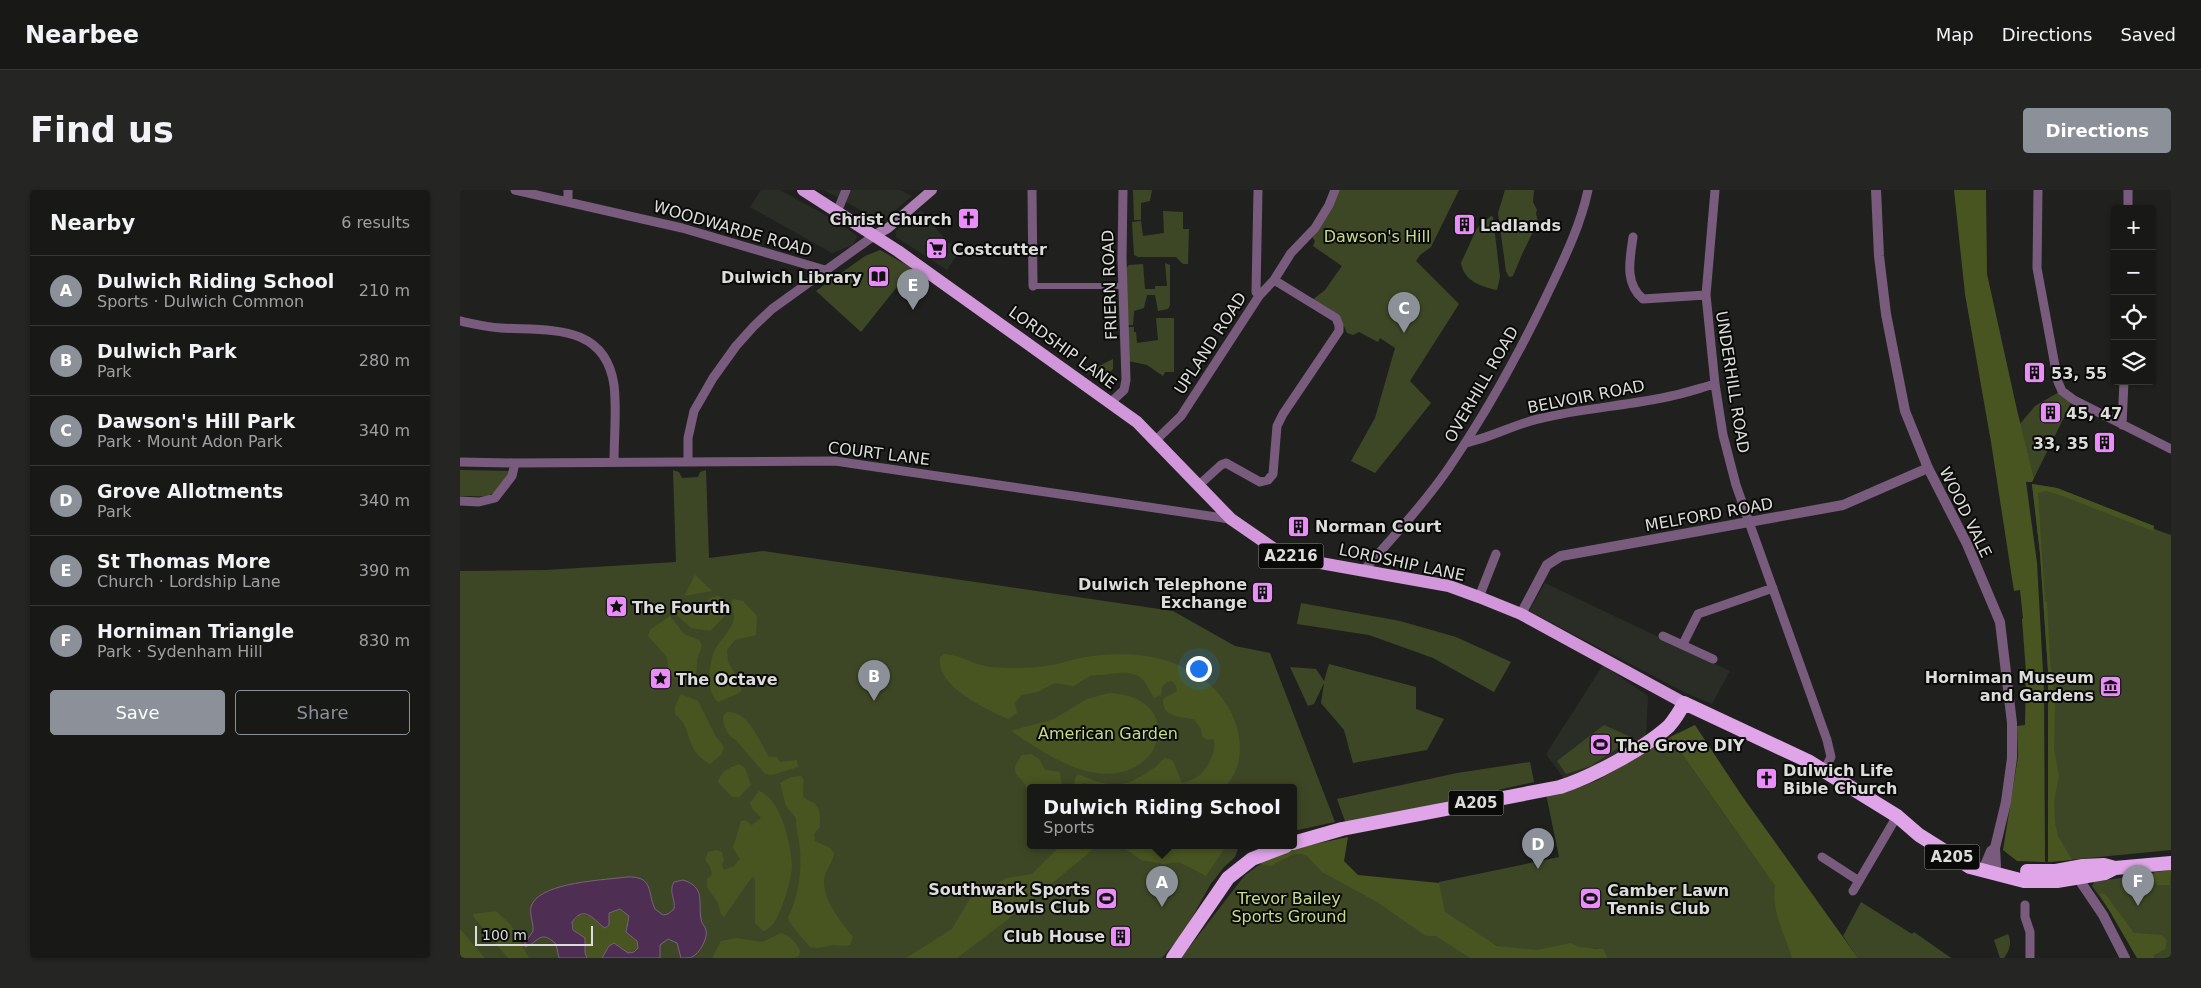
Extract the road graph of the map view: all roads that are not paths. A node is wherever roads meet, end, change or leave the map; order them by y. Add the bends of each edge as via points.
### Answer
1 (515, 190) edge
2 (568, 190) edge
3 (846, 190) edge
4 (932, 190) edge
5 (1032, 190) edge
6 (1123, 190) edge
7 (1258, 190) edge
8 (1335, 190) edge
9 (1588, 190) edge
10 (1715, 190) edge
11 (1876, 190) edge
12 (2038, 190) edge
13 (2128, 190) edge
14 (805, 191) edge
15 (568, 202) junction
16 (2128, 205) edge
17 (837, 212) junction
18 (875, 235) junction
19 (1633, 237) dead end
20 (824, 270) junction
21 (1274, 280) junction
22 (1033, 286) joint
23 (1123, 286) junction
24 (1706, 295) junction
25 (1259, 296) junction
26 (460, 321) edge
27 (1715, 384) junction
28 (2124, 385) edge
29 (1110, 404) junction
30 (2122, 425) junction
31 (1155, 440) junction
32 (1465, 443) junction
33 (2171, 449) edge
34 (460, 462) edge
35 (614, 462) junction
36 (688, 462) junction
37 (514, 463) junction
38 (1928, 468) junction
39 (1198, 485) junction
40 (460, 502) edge
41 (1231, 519) junction
42 (1749, 522) junction
43 (1496, 554) dead end
44 (1363, 571) junction
45 (1773, 588) junction
46 (1479, 597) junction
47 (1521, 614) junction
48 (1663, 636) dead end
49 (1683, 644) junction
50 (1713, 659) dead end
51 (1684, 703) junction
52 (1824, 771) junction
53 (1900, 818) junction
54 (1297, 842) edge
55 (1278, 849) edge
56 (1822, 858) dead end
57 (2171, 863) edge
58 (1990, 867) junction
59 (2115, 868) junction
60 (2056, 870) junction
61 (2078, 878) junction
62 (1859, 880) junction
63 (1853, 891) dead end
64 (2025, 906) dead end
65 (1173, 958) edge
66 (2030, 958) edge
67 (2125, 958) edge

1 - 15 street, WOODWARDE ROAD
2 - 15 street
3 - 17 street
4 - 18 main road via 888,228
5 - 22 street
6 - 23 street, FRIERN ROAD
7 - 25 street, UPLAND ROAD via 1256,292
8 - 21 street via 1315,228 1291,253
9 - 32 street, OVERHILL ROAD via 1576,232 1531,328
10 - 24 street, UNDERHILL ROAD
11 - 38 street, WOOD VALE via 1886,314 1906,411
12 - 30 street via 2037,268 2058,382 2068,396
13 - 16 street
14 - 17 main road, LORDSHIP LANE / A2216
15 - 20 street, WOODWARDE ROAD via 682,228
17 - 18 main road, LORDSHIP LANE / A2216
18 - 20 street
18 - 29 main road, LORDSHIP LANE / A2216
19 - 24 street via 1629,267 1631,283 1643,299
20 - 36 street via 763,317 725,360 694,411 688,438
21 - 25 street
21 - 39 street via 1336,318 1339,331 1282,414 1277,426 1273,474 1268,480 1260,482 1226,463
22 - 23 street
23 - 29 street, FRIERN ROAD via 1126,380 1124,390
24 - 27 street, UNDERHILL ROAD
25 - 31 street, UPLAND ROAD via 1181,416
26 - 35 street via 493,327 565,331 597,348 614,385
27 - 32 street, BELVOIR ROAD via 1670,396 1537,419
27 - 42 street, UNDERHILL ROAD via 1736,485
28 - 30 street
29 - 31 main road, LORDSHIP LANE / A2216 via 1137,422
30 - 33 street
31 - 39 main road, LORDSHIP LANE / A2216
32 - 44 street, OVERHILL ROAD via 1447,471
34 - 37 street, COURT LANE
35 - 36 street, COURT LANE
35 - 37 street, COURT LANE
36 - 41 street, COURT LANE via 835,461
37 - 40 street via 512,476 496,498
38 - 42 street, MELFORD ROAD via 1843,505
38 - 58 street, WOOD VALE via 1967,544 2000,622 2012,723 2012,758 2006,802 1995,848 1991,851
39 - 41 main road, LORDSHIP LANE / A2216
41 - 44 main road, LORDSHIP LANE / A2216 via 1273,548 1294,558
42 - 45 street, UNDERHILL ROAD
42 - 47 street, MELFORD ROAD via 1561,556 1547,565
43 - 46 street
44 - 46 main road, LORDSHIP LANE / A2216 via 1449,586
45 - 49 street via 1698,614
45 - 52 street, UNDERHILL ROAD via 1827,740 1831,756
46 - 47 main road, LORDSHIP LANE / A2216
47 - 51 main road, LORDSHIP LANE / A2216
48 - 49 street
49 - 50 street
51 - 52 highway, LORDSHIP LANE / A205
51 - 54 highway, A205 via 1665,728 1579,781 1342,829
52 - 53 highway, LORDSHIP LANE / A205
53 - 58 highway, A205
53 - 62 street
55 - 65 highway via 1252,859 1228,878
56 - 62 street
57 - 59 highway, A205
58 - 60 highway, A205 via 2022,871
58 - 61 highway, A205 via 2024,881
59 - 60 highway, A205 via 2104,865
59 - 61 highway, A205
60 - 61 street
61 - 67 street via 2103,915
62 - 63 street
64 - 66 street

